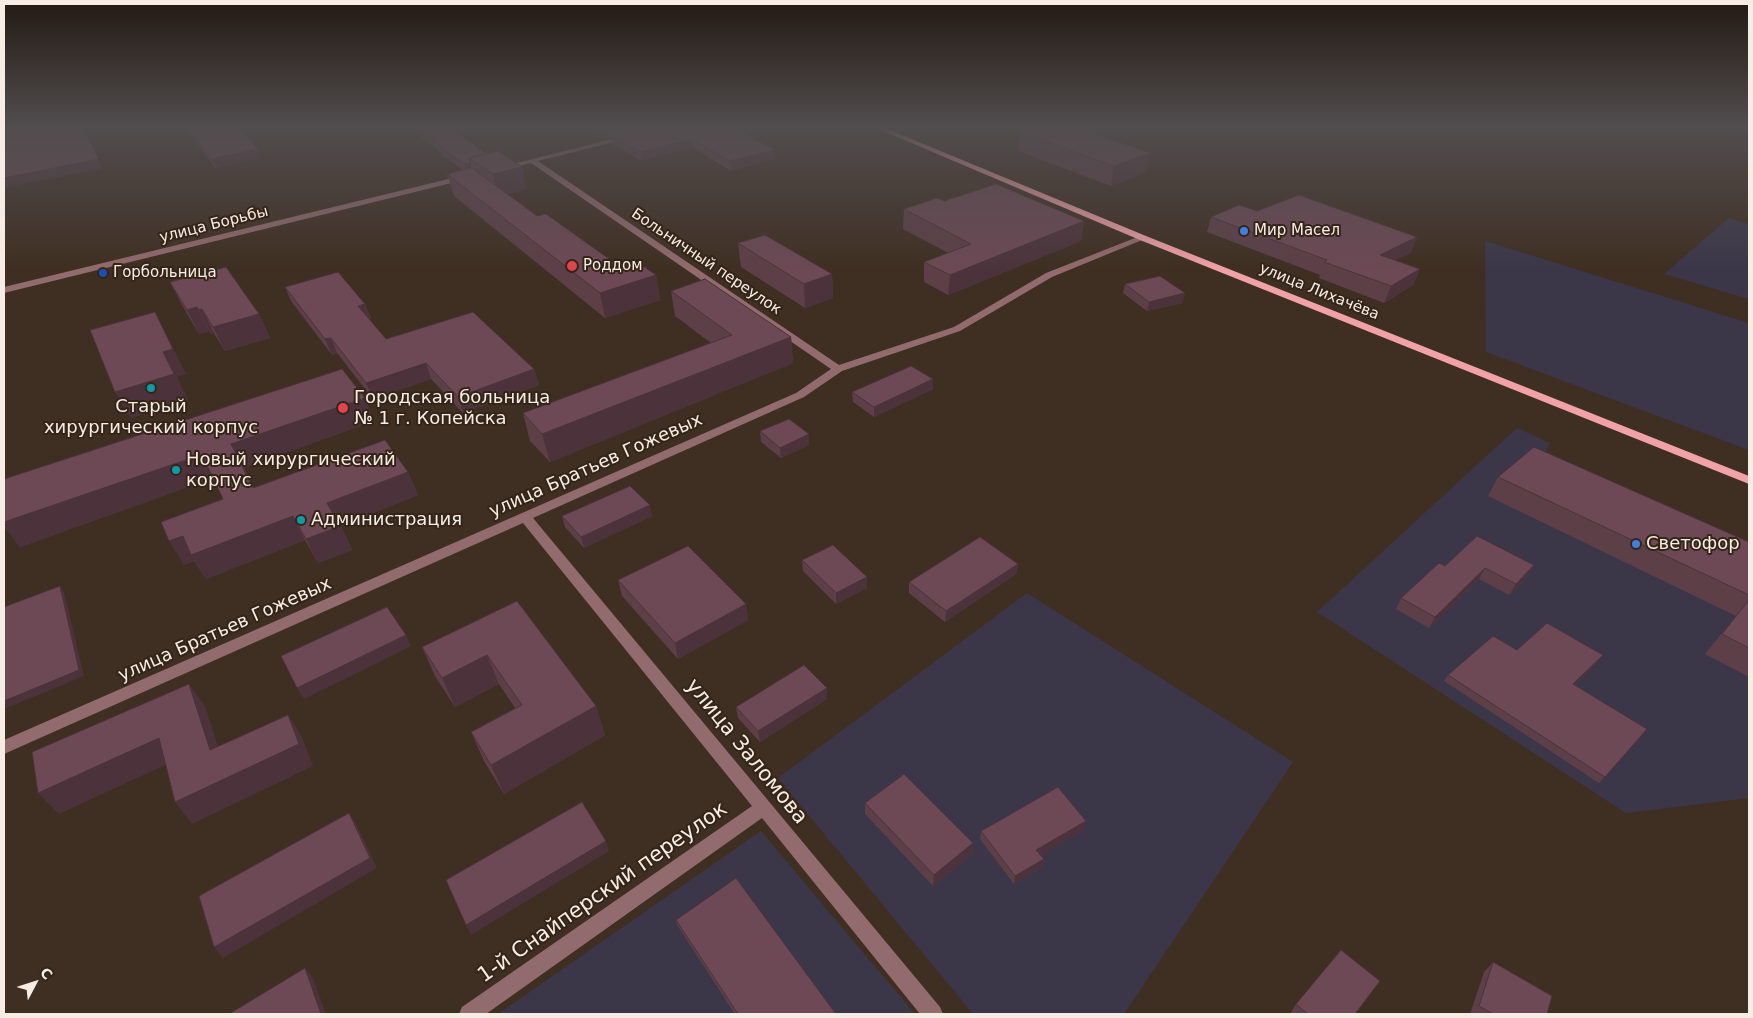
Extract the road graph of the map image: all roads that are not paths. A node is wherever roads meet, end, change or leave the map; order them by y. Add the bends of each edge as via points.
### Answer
1 (474, 176) edge
2 (554, 176) edge
3 (993, 176) edge
4 (1143, 238) junction
5 (4, 290) edge
6 (838, 369) junction
7 (1749, 480) edge
8 (525, 517) junction
9 (4, 747) edge
10 (762, 808) junction
11 (469, 1014) edge
12 (933, 1014) edge

1 - 5 street, улица Борьбы
2 - 6 street, Больничный переулок
3 - 4 main road, улица Лихачёва
4 - 6 street, улица Братьев Гожевых via 1049,276 957,329
4 - 7 main road, улица Лихачёва
6 - 8 street, улица Братьев Гожевых via 800,395
8 - 9 street, улица Братьев Гожевых
8 - 10 street, улица Заломова
10 - 11 street, 1-й Снайперский переулок
10 - 12 street, улица Заломова

